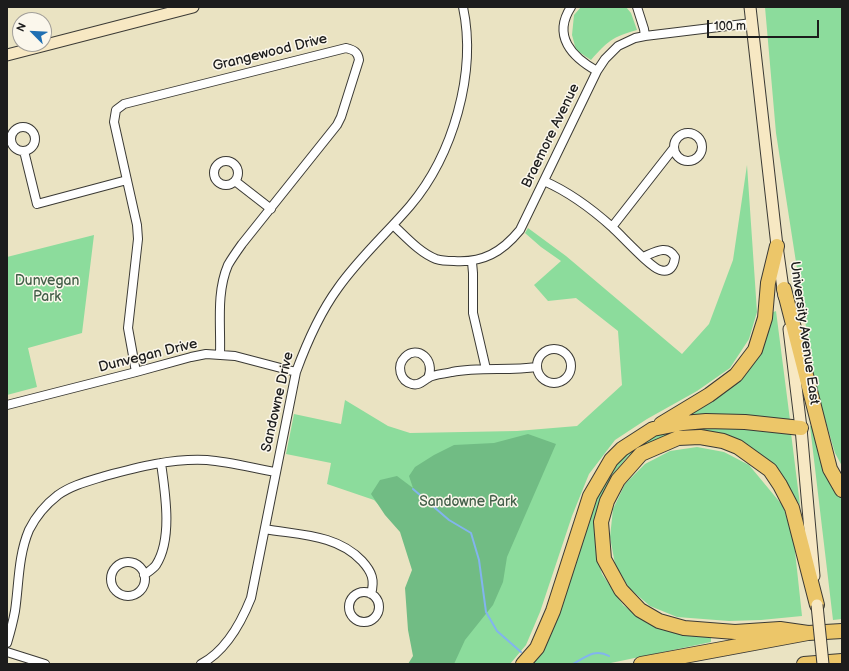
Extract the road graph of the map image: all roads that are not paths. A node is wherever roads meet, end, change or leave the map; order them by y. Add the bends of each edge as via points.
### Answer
1 (193, 7) edge
2 (463, 7) edge
3 (571, 7) edge
4 (637, 7) edge
5 (750, 7) edge
6 (752, 23) junction
7 (645, 36) junction
8 (7, 55) edge
9 (597, 71) junction
10 (673, 148) dead end
11 (24, 151) dead end
12 (127, 180) junction
13 (235, 181) dead end
14 (544, 181) junction
15 (271, 209) junction
16 (393, 225) junction
17 (612, 227) junction
18 (777, 246) junction
19 (643, 256) dead end
20 (472, 262) junction
21 (784, 288) junction
22 (220, 354) junction
23 (537, 367) junction
24 (486, 369) junction
25 (136, 372) junction
26 (296, 372) junction
27 (428, 378) dead end
28 (7, 405) edge
29 (801, 428) junction
30 (653, 429) junction
31 (161, 463) junction
32 (276, 472) junction
33 (842, 490) edge
34 (265, 529) junction
35 (144, 575) junction
36 (372, 594) dead end
37 (817, 605) junction
38 (842, 631) edge
39 (808, 634) junction
40 (7, 644) edge
41 (7, 652) edge
42 (842, 661) edge
43 (45, 664) edge
44 (201, 664) edge
45 (523, 664) edge
46 (641, 664) edge
47 (804, 664) edge
48 (823, 664) edge

1 - 8 main road
2 - 16 street, Sandowne Drive via 467,48 464,88 455,122 429,180
3 - 9 street via 564,21 566,44 578,60
4 - 7 street
5 - 6 main road, University Avenue East
6 - 7 street, Braemore Avenue
6 - 18 main road, University Avenue East
7 - 9 street, Braemore Avenue via 618,46
9 - 14 street, Braemore Avenue
10 - 17 street
11 - 12 street via 37,204
12 - 15 street, Grangewood Drive via 114,122 116,110 124,104 346,48 353,49 359,60 341,118
12 - 25 street, Grangewood Drive via 138,240 128,328
13 - 15 street
14 - 17 street via 579,200
14 - 20 street, Braemore Avenue via 514,238 503,248
15 - 22 street, Grangewood Drive via 242,244 229,264 222,282
16 - 20 street, Braemore Avenue via 436,259
16 - 26 street, Sandowne Drive via 354,267 320,315
17 - 19 street
18 - 21 main road, University Avenue East
18 - 30 highway via 768,283 765,318 755,350 736,375 709,395
20 - 24 street via 473,313
21 - 29 main road, University Avenue East
21 - 33 highway via 830,469
22 - 25 street, Dunvegan Drive via 191,357
22 - 26 street, Dunvegan Drive
23 - 23 street via 540,356 550,349 564,352 571,362 570,373 564,380 555,383 543,379
23 - 24 street via 520,370
24 - 27 street via 453,372
25 - 28 street, Dunvegan Drive
26 - 32 street, Sandowne Drive
29 - 30 highway via 706,421
29 - 37 main road, University Avenue East
30 - 45 highway via 611,460 590,496 553,611 537,648
31 - 32 street via 206,460
31 - 35 street via 167,522 163,550 155,565
31 - 40 street via 133,468 76,485 45,506 35,519 20,560 15,612
32 - 34 street, Sandowne Drive
34 - 36 street via 325,539 355,554 369,569 374,583
34 - 44 street, Sandowne Drive via 251,598 244,617 220,650
35 - 35 street via 145,581 141,589 130,596 118,593 111,583 116,568 124,563 136,565 141,568
37 - 39 highway via 792,508 770,470 738,447 700,437 678,438 641,454 618,480 606,501 601,522 604,559 621,590 640,610 659,621 684,628 734,632 780,629
37 - 48 main road, University Avenue East, bridge
38 - 39 highway
39 - 46 highway
41 - 43 street
42 - 47 highway

